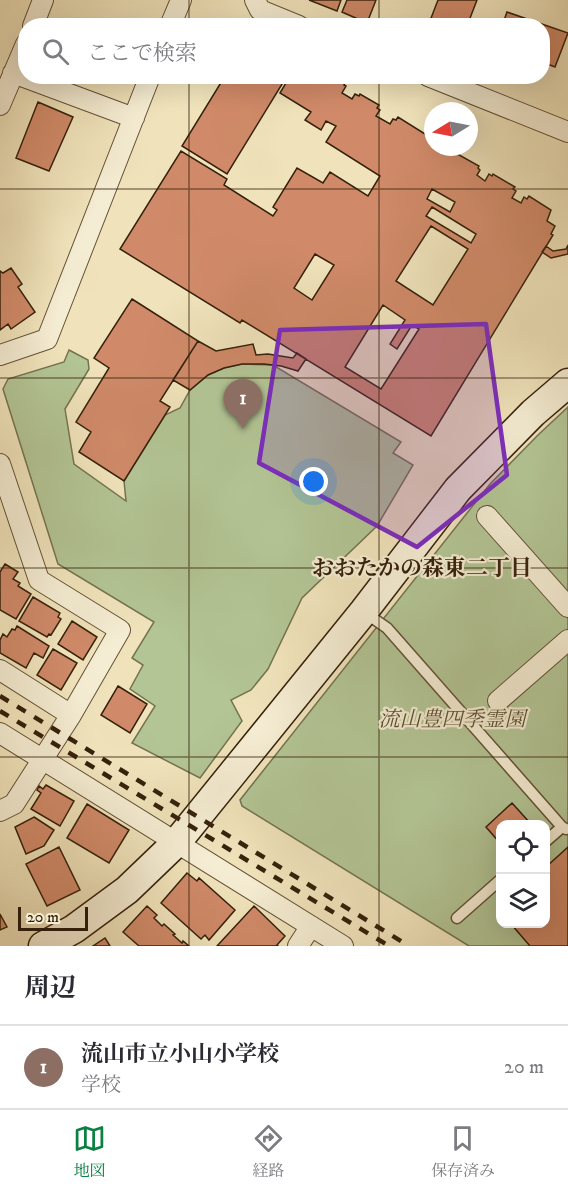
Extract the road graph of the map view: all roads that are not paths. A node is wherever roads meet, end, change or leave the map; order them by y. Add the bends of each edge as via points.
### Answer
1 (43, 0) edge
2 (181, 0) edge
3 (255, 0) edge
4 (36, 18) edge
5 (173, 18) edge
6 (280, 18) edge
7 (18, 62) edge
8 (13, 73) junction
9 (18, 75) edge
10 (43, 84) edge
11 (147, 84) edge
12 (448, 84) edge
13 (0, 105) edge
14 (134, 118) junction
15 (568, 132) edge
16 (0, 355) edge
17 (568, 383) edge
18 (0, 464) edge
19 (6, 503) edge
20 (487, 516) dead end
21 (568, 607) edge
22 (364, 612) junction
23 (568, 640) edge
24 (0, 670) edge
25 (498, 701) dead end
26 (71, 715) junction
27 (0, 734) edge
28 (42, 759) junction
29 (0, 811) edge
30 (565, 829) edge
31 (550, 838) edge
32 (177, 842) junction
33 (496, 884) edge
34 (457, 918) dead end
35 (311, 926) junction
36 (43, 946) edge
37 (298, 946) edge
38 (344, 946) edge

1 - 4 street
2 - 5 street
3 - 6 street via 260,10
7 - 8 street
8 - 9 street
8 - 13 street
10 - 14 street
11 - 14 street
12 - 15 street
14 - 16 street via 47,339
17 - 22 street via 459,489
18 - 19 street
19 - 26 street via 39,580 120,630
20 - 21 street
22 - 30 lane via 387,628
22 - 32 street
23 - 25 street
24 - 26 street
26 - 28 street
27 - 28 street
28 - 29 street via 14,804
28 - 32 street
30 - 31 lane
32 - 35 street
32 - 36 street via 127,890
33 - 34 lane
35 - 37 street
35 - 38 street

